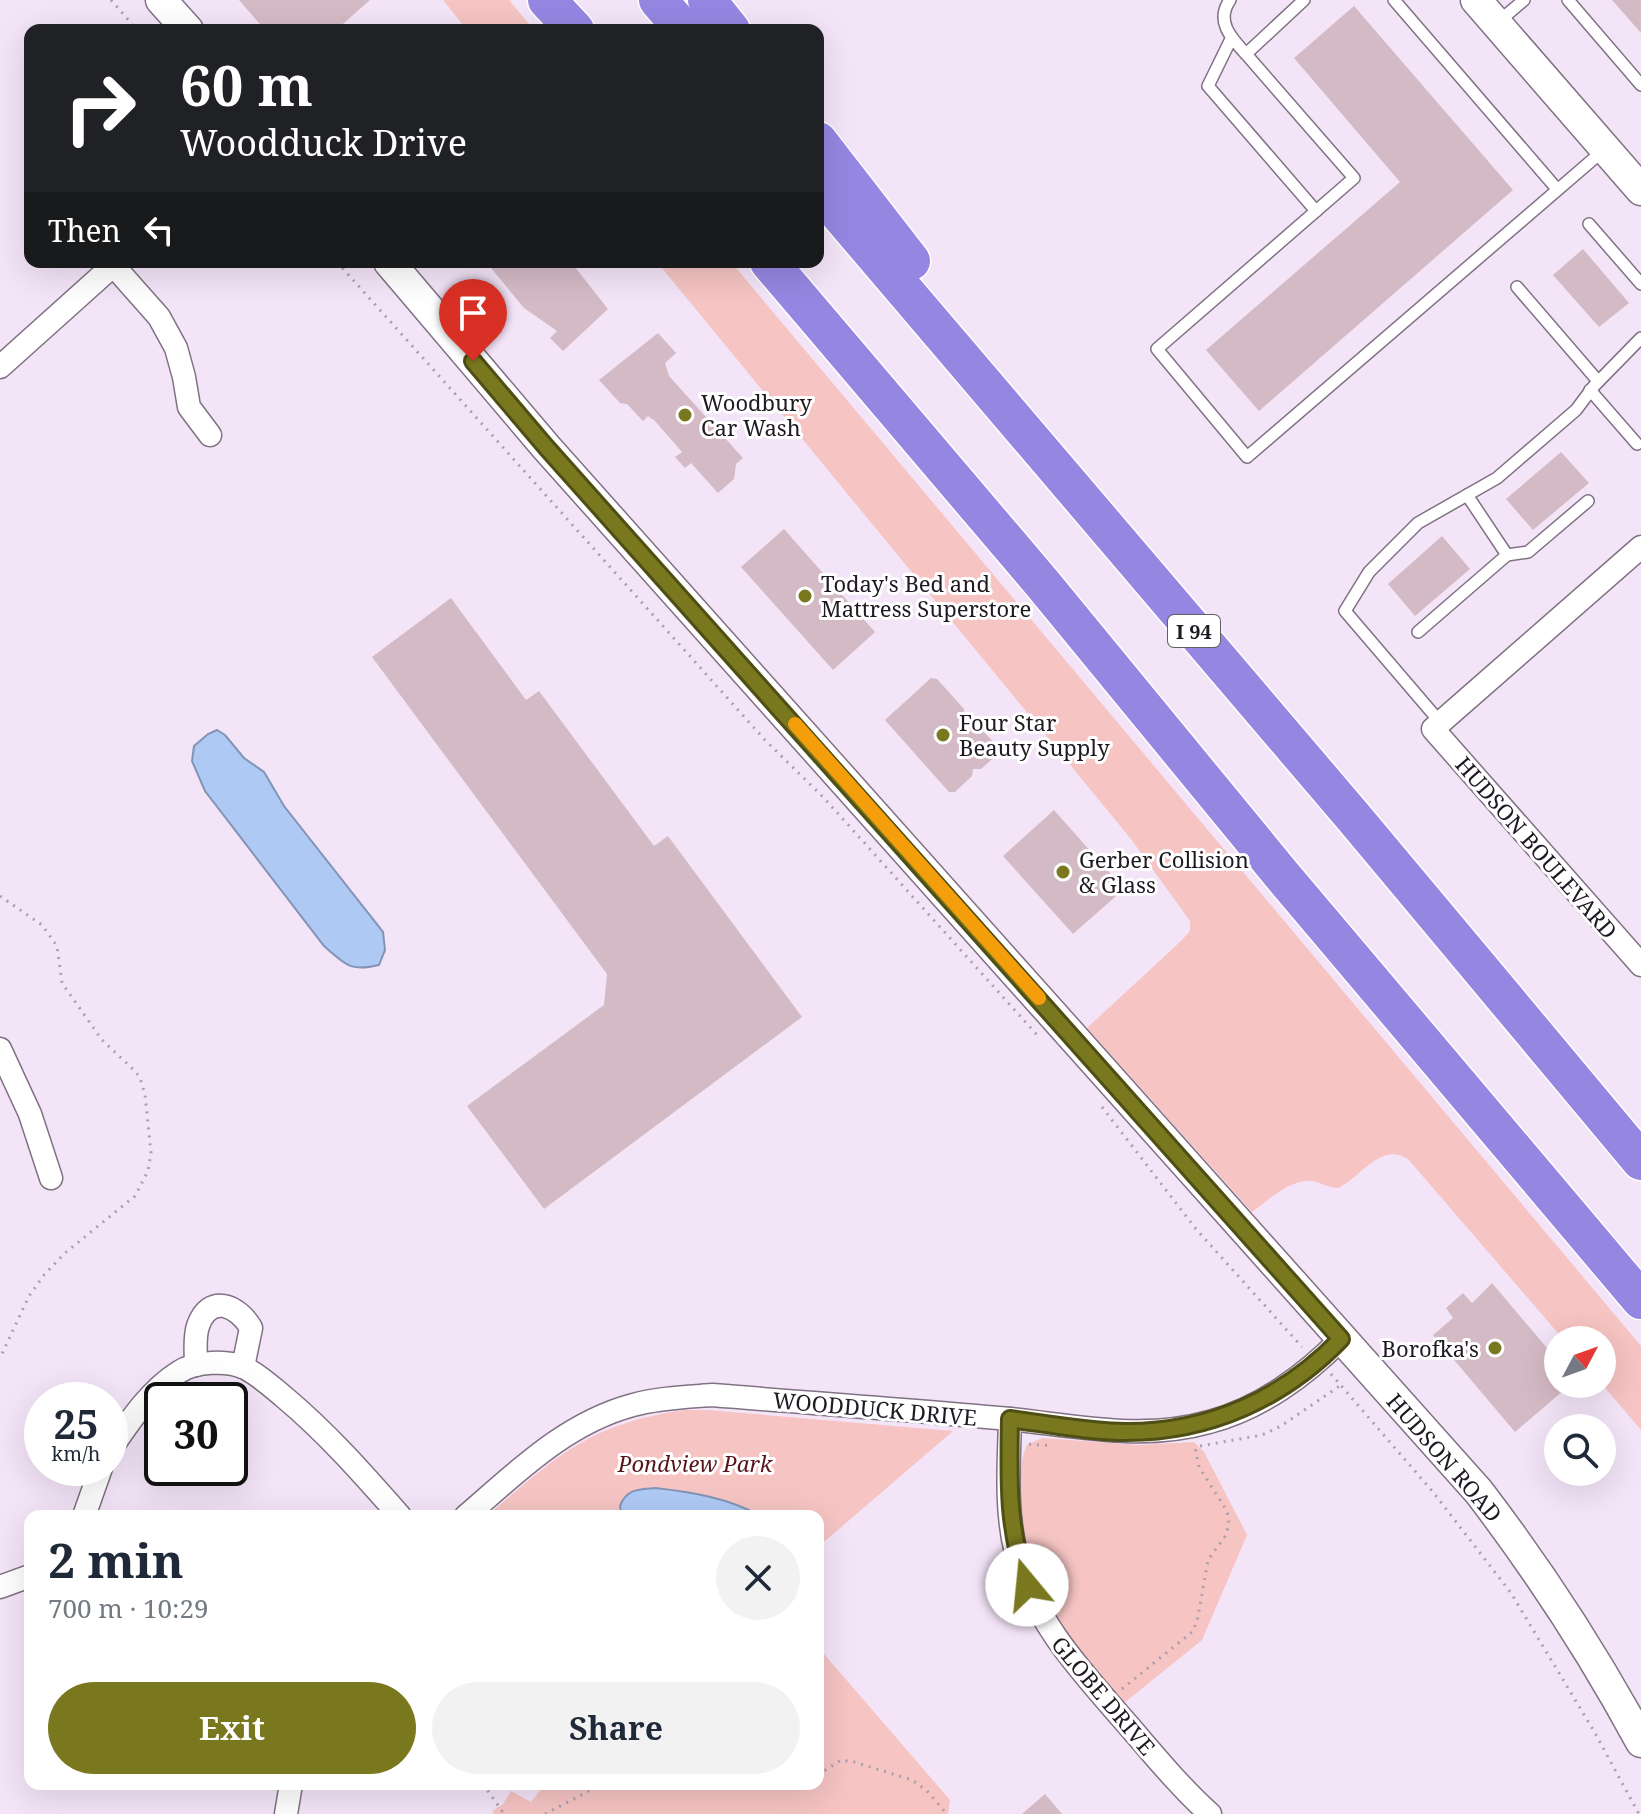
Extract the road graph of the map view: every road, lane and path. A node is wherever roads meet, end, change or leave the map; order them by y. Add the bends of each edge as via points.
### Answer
1 (111, 0) edge
2 (161, 0) edge
3 (549, 0) edge
4 (658, 0) edge
5 (707, 0) edge
6 (1230, 0) edge
7 (1304, 0) edge
8 (1394, 0) edge
9 (1476, 0) edge
10 (1524, 0) edge
11 (1568, 0) edge
12 (132, 24) edge
13 (183, 24) edge
14 (570, 24) edge
15 (679, 24) edge
16 (726, 24) edge
17 (1496, 24) junction
18 (1231, 39) junction
19 (1246, 54) junction
20 (1641, 85) edge
21 (1605, 148) junction
22 (824, 149) edge
23 (1557, 189) junction
24 (1641, 190) edge
25 (824, 196) edge
26 (1316, 211) junction
27 (1589, 224) dead end
28 (111, 268) edge
29 (118, 268) edge
30 (342, 268) edge
31 (394, 268) edge
32 (774, 268) edge
33 (1641, 284) edge
34 (1517, 287) dead end
35 (1641, 338) edge
36 (0, 367) edge
37 (1594, 385) junction
38 (210, 435) dead end
39 (1033, 443) junction
40 (1637, 444) dead end
41 (1467, 495) junction
42 (1588, 501) dead end
43 (1641, 547) edge
44 (1507, 555) junction
45 (1418, 632) dead end
46 (1437, 726) junction
47 (0, 896) edge
48 (1641, 965) edge
49 (1037, 1035) dead end
50 (0, 1049) edge
51 (1101, 1107) dead end
52 (1641, 1161) edge
53 (51, 1178) dead end
54 (1571, 1220) junction
55 (1641, 1300) edge
56 (1641, 1311) edge
57 (1341, 1339) junction
58 (1300, 1345) dead end
59 (0, 1358) edge
60 (196, 1365) junction
61 (243, 1367) junction
62 (1336, 1379) dead end
63 (1341, 1385) junction
64 (1010, 1419) junction
65 (128, 1423) edge
66 (95, 1486) edge
67 (86, 1510) edge
68 (395, 1510) edge
69 (473, 1510) edge
70 (24, 1578) edge
71 (0, 1587) edge
72 (1117, 1692) dead end
73 (1641, 1742) edge
74 (824, 1771) edge
75 (290, 1790) edge
76 (487, 1790) edge
77 (591, 1790) edge
78 (286, 1814) edge
79 (504, 1814) edge
80 (545, 1814) edge
81 (947, 1814) edge
82 (1210, 1814) edge
83 (1639, 1814) edge

1 - 12 path
2 - 13 street
3 - 14 highway
4 - 15 highway
5 - 16 highway
6 - 18 lane via 1223,11
7 - 19 lane
8 - 23 lane
9 - 17 street
10 - 17 lane
11 - 20 lane
17 - 21 street
18 - 19 lane
18 - 26 lane via 1208,86
19 - 26 lane via 1354,178
21 - 23 lane
21 - 24 street
22 - 39 highway via 949,310
23 - 26 lane via 1247,457 1157,349
25 - 39 highway, I 94
27 - 33 lane
28 - 36 street
29 - 38 street via 159,317 176,348 189,407
30 - 49 path
31 - 57 street, HUDSON ROAD via 546,447
32 - 54 highway
34 - 37 lane
35 - 37 lane
37 - 40 lane
37 - 41 lane via 1576,410 1497,478
39 - 52 highway, I 94
41 - 44 lane
41 - 46 lane via 1418,523 1369,572 1345,611
42 - 44 lane via 1528,552
43 - 46 street
44 - 45 lane
46 - 48 street, HUDSON BOULEVARD
47 - 59 path via 42,925 57,946 62,983 102,1040 140,1078 151,1153 135,1196 44,1275
50 - 53 street via 30,1114
51 - 58 path via 1196,1229
54 - 55 highway
54 - 56 highway
57 - 64 street, WOODDUCK DRIVE via 1286,1385 1210,1422 1124,1432
57 - 73 street, HUDSON ROAD via 1517,1542 1584,1639
60 - 61 street
60 - 61 street via 198,1324 213,1307 223,1306 235,1309 251,1328
60 - 65 street via 180,1371
61 - 68 street via 311,1419
62 - 63 path
63 - 72 path via 1262,1435 1195,1447 1199,1467 1227,1511 1226,1535 1208,1560 1192,1632
63 - 83 path via 1468,1534 1511,1593
64 - 69 street, WOODDUCK DRIVE via 712,1395 661,1400 621,1410 566,1434
64 - 82 street, GLOBE DRIVE via 1011,1521 1016,1552 1039,1611 1107,1701
66 - 67 street
70 - 71 street
74 - 81 path via 841,1760 912,1780
75 - 78 street
76 - 79 path
77 - 80 path

